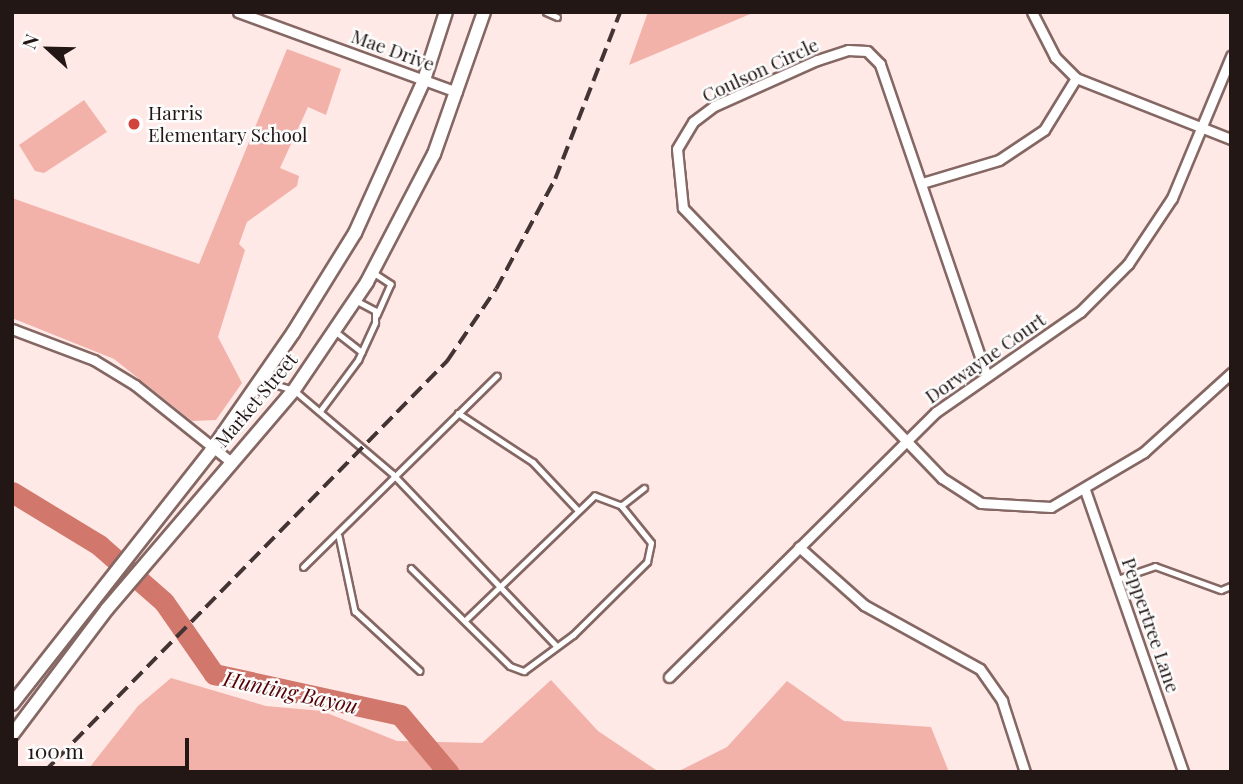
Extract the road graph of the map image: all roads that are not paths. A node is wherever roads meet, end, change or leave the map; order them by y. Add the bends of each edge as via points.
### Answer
1 (238, 12) edge
2 (446, 12) edge
3 (484, 12) edge
4 (546, 12) edge
5 (1032, 12) edge
6 (557, 17) dead end
7 (1231, 56) edge
8 (1076, 78) junction
9 (424, 80) junction
10 (457, 92) junction
11 (1203, 129) junction
12 (1231, 139) edge
13 (922, 183) junction
14 (373, 272) junction
15 (355, 301) junction
16 (377, 316) junction
17 (12, 329) edge
18 (335, 331) junction
19 (362, 352) junction
20 (1231, 373) edge
21 (986, 374) junction
22 (497, 376) dead end
23 (260, 380) junction
24 (294, 390) junction
25 (320, 411) junction
26 (458, 413) junction
27 (906, 440) junction
28 (211, 451) junction
29 (230, 461) junction
30 (393, 474) junction
31 (644, 488) dead end
32 (1085, 489) junction
33 (621, 506) junction
34 (577, 509) junction
35 (339, 536) junction
36 (799, 547) junction
37 (303, 567) dead end
38 (411, 568) dead end
39 (1118, 579) junction
40 (1231, 586) edge
41 (500, 587) junction
42 (465, 621) junction
43 (556, 645) junction
44 (420, 671) dead end
45 (669, 677) dead end
46 (12, 704) edge
47 (12, 735) edge
48 (1026, 772) edge
49 (1183, 772) edge

1 - 9 street, Mae Drive
2 - 9 main road, Market Street
3 - 10 main road, Market Street
4 - 6 lane
5 - 8 street via 1055,57
7 - 11 street, Dorwayne Court
8 - 11 street
8 - 13 street via 1033,138 999,160
9 - 10 street, Mae Drive
9 - 23 main road, Market Street via 355,233
10 - 14 main road, Market Street via 408,210
11 - 12 street
11 - 21 street, Dorwayne Court via 1172,198 1128,264 1080,312
13 - 21 street, Coulson Circle
13 - 27 street, Coulson Circle via 880,64 867,51 828,57 714,106 693,122 677,149 683,208
14 - 15 main road, Market Street
14 - 16 lane via 391,284
15 - 16 lane
15 - 18 main road, Market Street
16 - 19 lane
17 - 28 street via 94,360 135,385
18 - 19 lane
18 - 24 main road, Market Street
19 - 25 lane
20 - 32 street via 1144,452
21 - 27 street, Dorwayne Court
22 - 26 lane
23 - 24 lane
23 - 28 main road, Market Street
24 - 25 lane
24 - 29 main road, Market Street
25 - 30 lane
26 - 30 lane
26 - 34 lane via 533,462
27 - 32 street via 942,478 981,503 1026,510 1051,507
27 - 36 street, Dorwayne Court
28 - 29 street
28 - 46 main road, Market Street via 128,550
29 - 47 main road, Market Street via 107,609
30 - 35 lane
30 - 41 lane
31 - 33 lane
32 - 39 street, Peppertree Lane
33 - 34 lane via 595,496
33 - 43 lane via 651,543 651,556
34 - 41 lane
35 - 37 lane
35 - 44 lane via 355,611
36 - 45 street, Dorwayne Court
36 - 48 street via 864,605 980,669 1002,701
38 - 42 lane
39 - 40 lane via 1155,566 1220,590
39 - 49 street, Peppertree Lane
41 - 42 lane
41 - 43 lane
42 - 43 lane via 516,670 530,669

